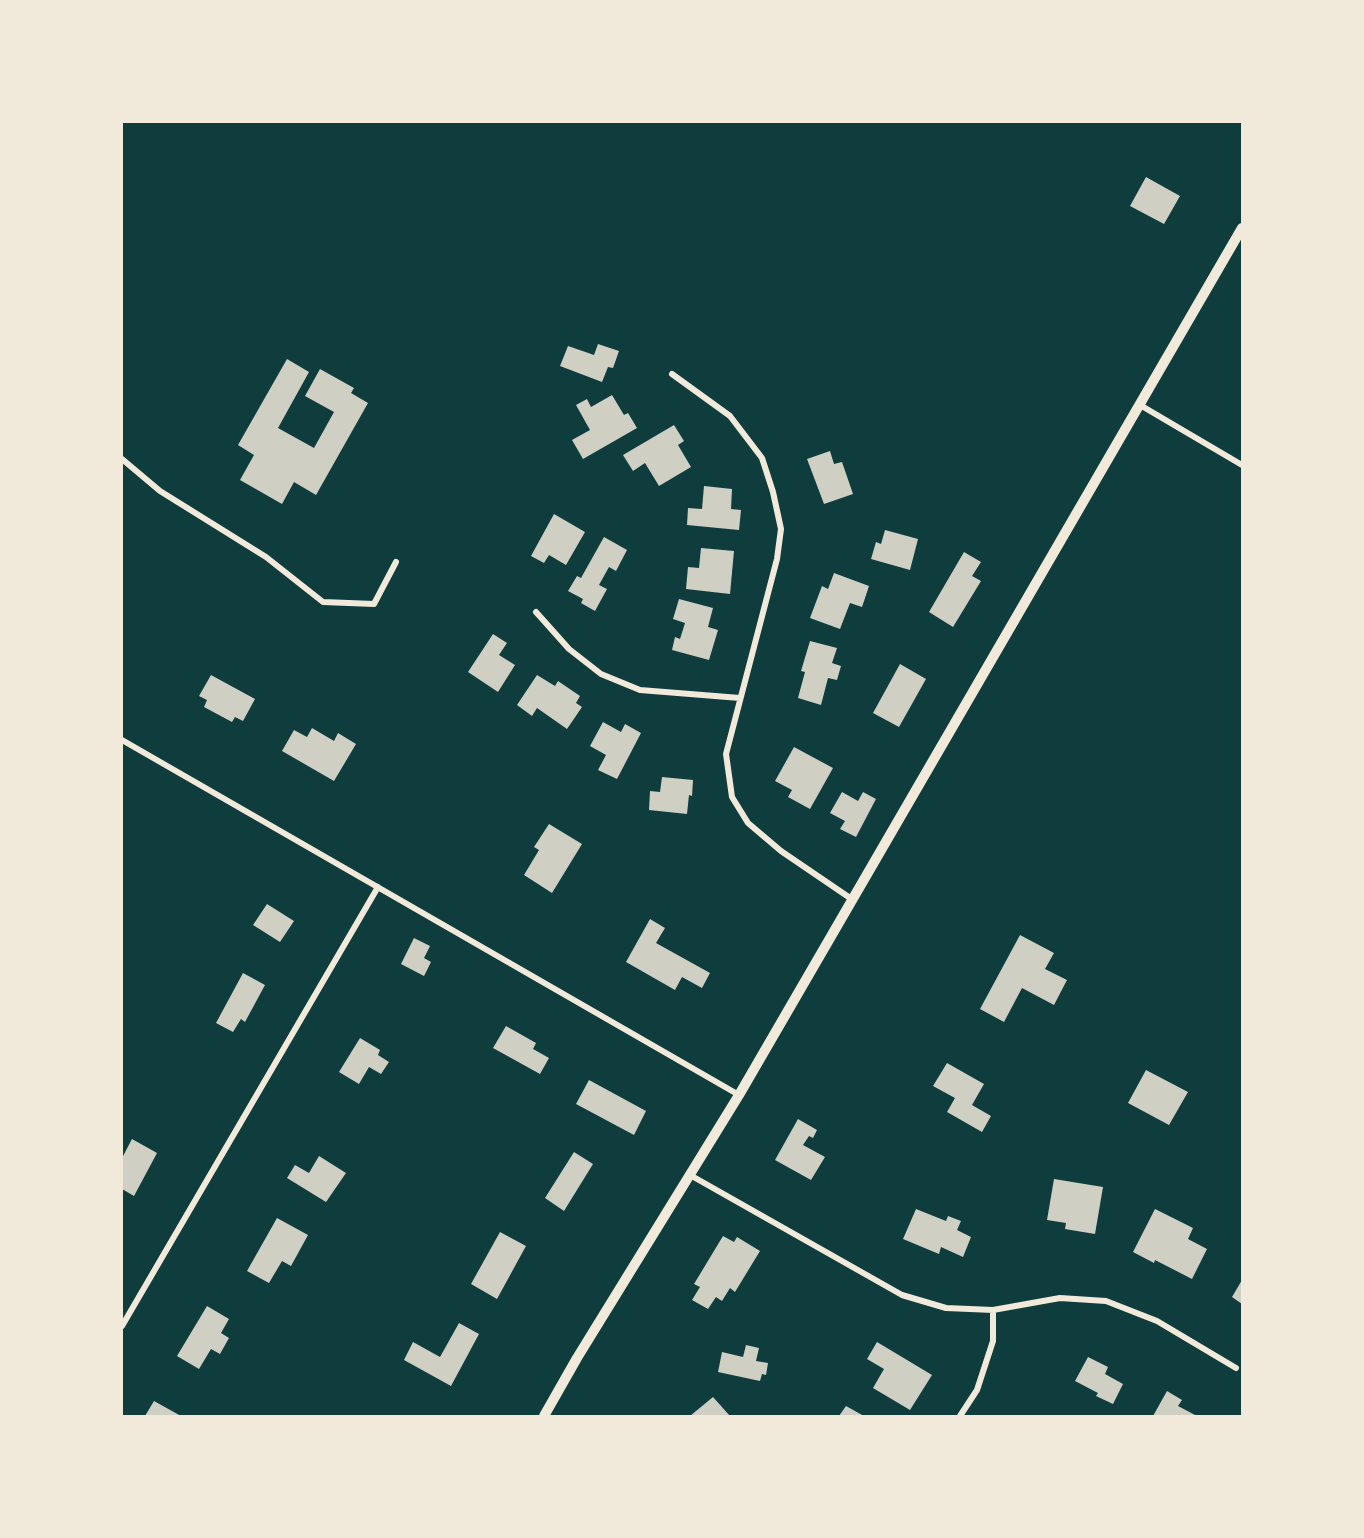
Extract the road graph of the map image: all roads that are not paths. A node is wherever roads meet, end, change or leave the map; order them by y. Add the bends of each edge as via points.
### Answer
1 (1242, 228) edge
2 (672, 374) dead end
3 (1140, 405) junction
4 (122, 459) edge
5 (1242, 465) edge
6 (396, 562) dead end
7 (536, 612) dead end
8 (740, 698) junction
9 (122, 740) edge
10 (378, 887) junction
11 (853, 900) junction
12 (739, 1095) junction
13 (690, 1175) junction
14 (993, 1310) junction
15 (122, 1326) edge
16 (1236, 1368) dead end
17 (544, 1416) edge
18 (960, 1416) edge

1 - 3 street
2 - 8 street via 730,416 762,458 781,529 777,559
3 - 5 street
3 - 11 street
4 - 6 street via 160,491 266,557 323,602 374,604
7 - 8 street via 568,648 601,674 640,690
8 - 11 street via 726,754 732,797 748,823 781,851
9 - 10 street
10 - 12 street
10 - 15 street
11 - 12 street
12 - 13 street
13 - 14 street via 902,1295 946,1308
13 - 17 street
14 - 16 street via 1060,1298 1106,1301 1157,1321
14 - 18 street via 993,1341 976,1390

